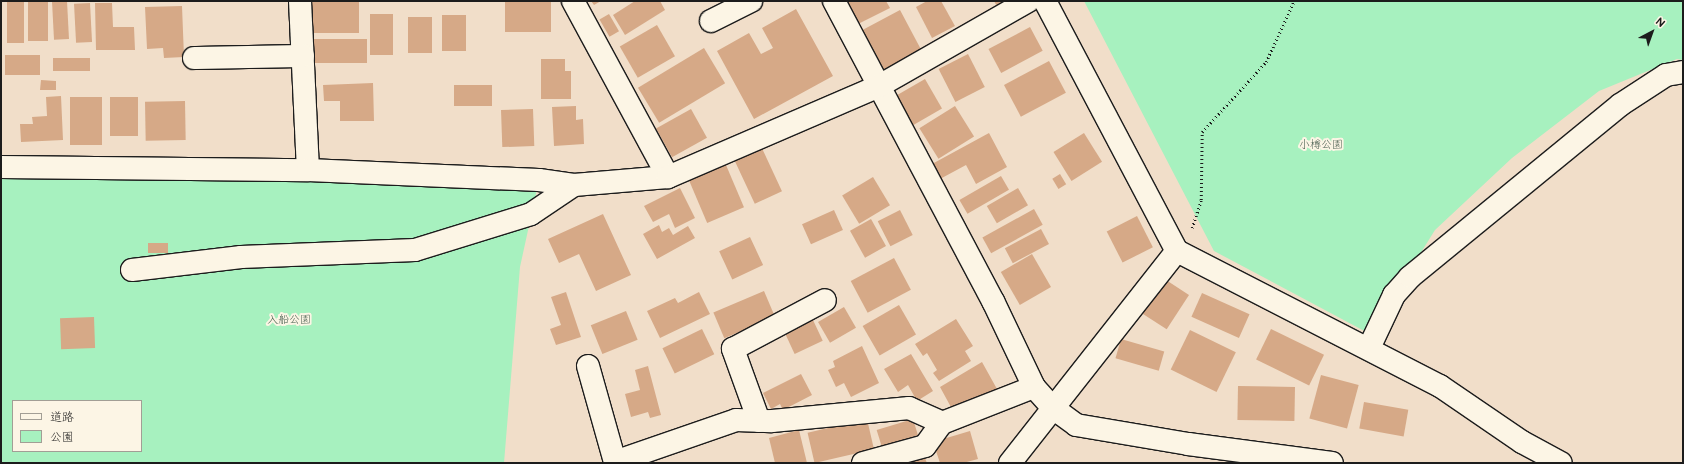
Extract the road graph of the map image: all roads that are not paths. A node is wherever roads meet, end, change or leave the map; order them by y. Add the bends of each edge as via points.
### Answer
1 (300, 1) edge
2 (573, 1) edge
3 (751, 1) edge
4 (834, 1) edge
5 (1028, 1) edge
6 (1045, 1) edge
7 (711, 21) dead end
8 (303, 56) junction
9 (194, 58) dead end
10 (1683, 72) edge
11 (879, 86) junction
12 (1, 167) edge
13 (308, 170) junction
14 (668, 177) junction
15 (574, 185) junction
16 (1174, 246) junction
17 (132, 270) dead end
18 (825, 300) dead end
19 (1369, 348) junction
20 (588, 366) dead end
21 (1034, 387) junction
22 (1053, 408) junction
23 (759, 421) junction
24 (942, 423) junction
25 (863, 463) edge
26 (1010, 463) edge
27 (1332, 463) edge
28 (1561, 463) edge

1 - 8 street
2 - 14 street
3 - 7 street
4 - 11 street
5 - 11 street
6 - 16 street
8 - 9 street
8 - 13 street
10 - 19 street via 1666,75 1620,105 1410,277 1394,295
11 - 14 street
11 - 21 street via 993,301
12 - 13 street
13 - 15 street via 538,180
14 - 15 street
15 - 17 street via 531,214 415,250 241,257
16 - 19 street
16 - 22 street
18 - 23 street via 733,349
19 - 28 street via 1440,386 1522,442
20 - 23 street via 615,462 736,420
21 - 22 street
21 - 24 street
22 - 26 street
22 - 27 street via 1076,425 1188,444
23 - 24 street via 909,408
24 - 25 street via 925,446

